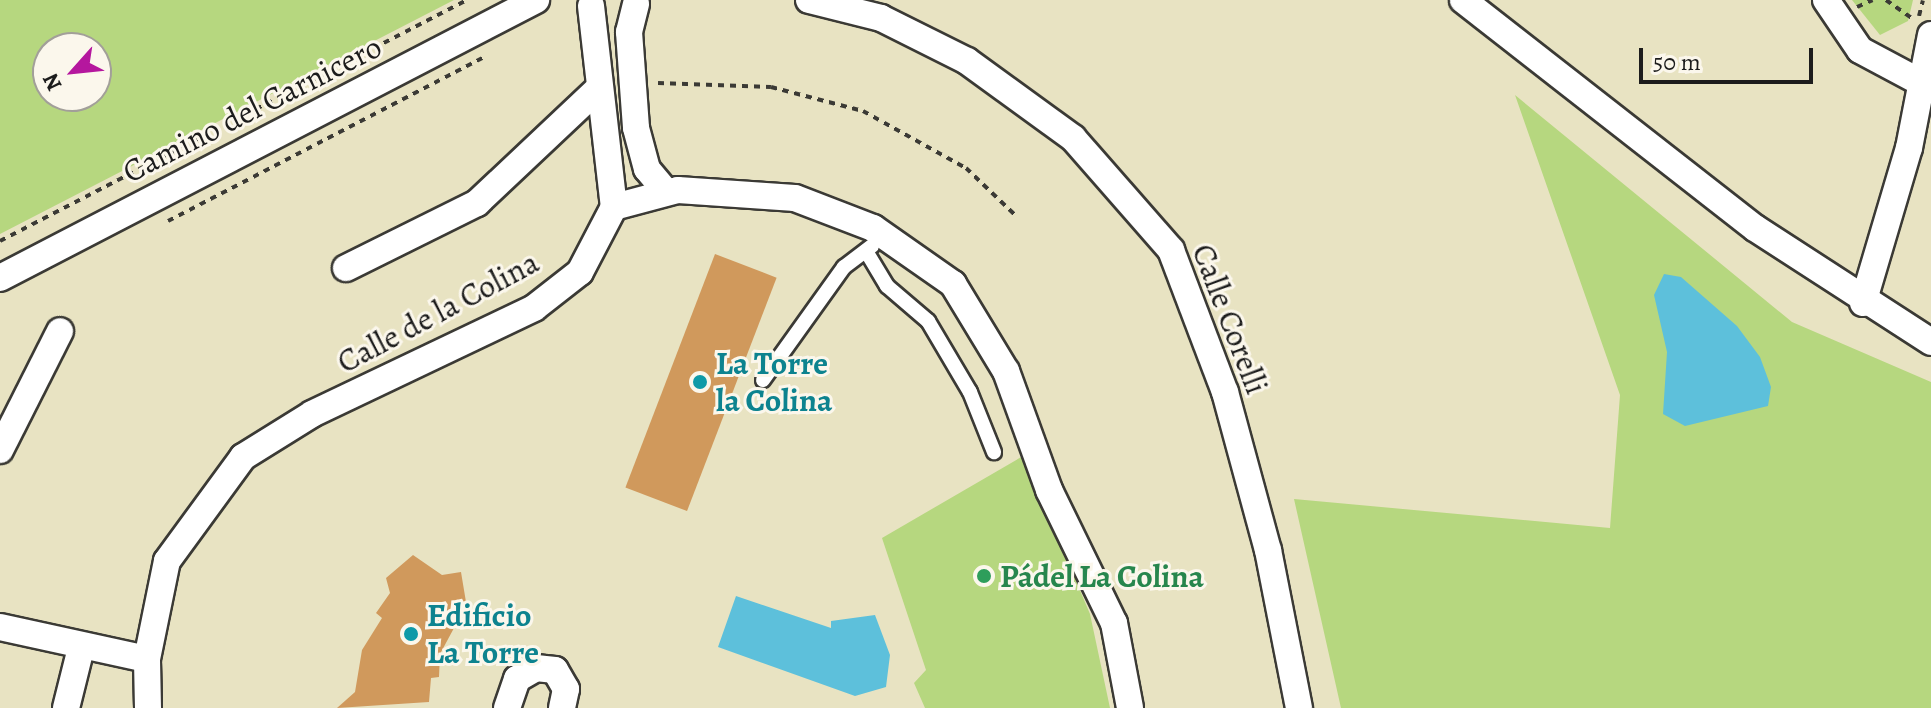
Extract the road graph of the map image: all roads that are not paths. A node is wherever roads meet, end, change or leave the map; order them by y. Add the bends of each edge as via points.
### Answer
1 (536, 0) edge
2 (809, 0) edge
3 (1463, 0) edge
4 (639, 2) edge
5 (586, 3) edge
6 (1841, 8) edge
7 (1920, 30) edge
8 (1920, 82) junction
9 (598, 89) junction
10 (666, 192) junction
11 (614, 207) junction
12 (876, 243) junction
13 (346, 268) dead end
14 (0, 278) edge
15 (1863, 303) junction
16 (60, 331) dead end
17 (1931, 342) edge
18 (763, 380) dead end
19 (0, 450) edge
20 (994, 452) dead end
21 (0, 627) edge
22 (81, 648) junction
23 (147, 659) junction
24 (66, 708) edge
25 (148, 708) edge
26 (507, 708) edge
27 (562, 708) edge
28 (1130, 708) edge
29 (1299, 708) edge

1 - 14 street, Camino del Carnicero
2 - 29 street, Calle Corelli via 881,18 967,61 1073,138 1171,250 1225,392 1268,550
3 - 15 street
4 - 5 street
4 - 10 street via 629,32 632,86 647,169
5 - 9 street
6 - 8 street via 1860,50
7 - 8 street
8 - 15 street via 1909,148
9 - 11 street
9 - 13 street via 477,203
10 - 11 street
10 - 12 street via 795,198
11 - 23 street, Calle de la Colina via 580,272 534,308 312,414 243,457 167,561
12 - 18 lane via 844,267
12 - 20 lane via 887,286 928,321 970,392
12 - 28 street via 953,284 1006,371 1049,490 1114,623
15 - 17 street
16 - 19 street
21 - 22 street
22 - 23 street
22 - 24 street
23 - 25 street, Calle de la Colina
26 - 27 street via 517,679 536,668 555,670 566,689

